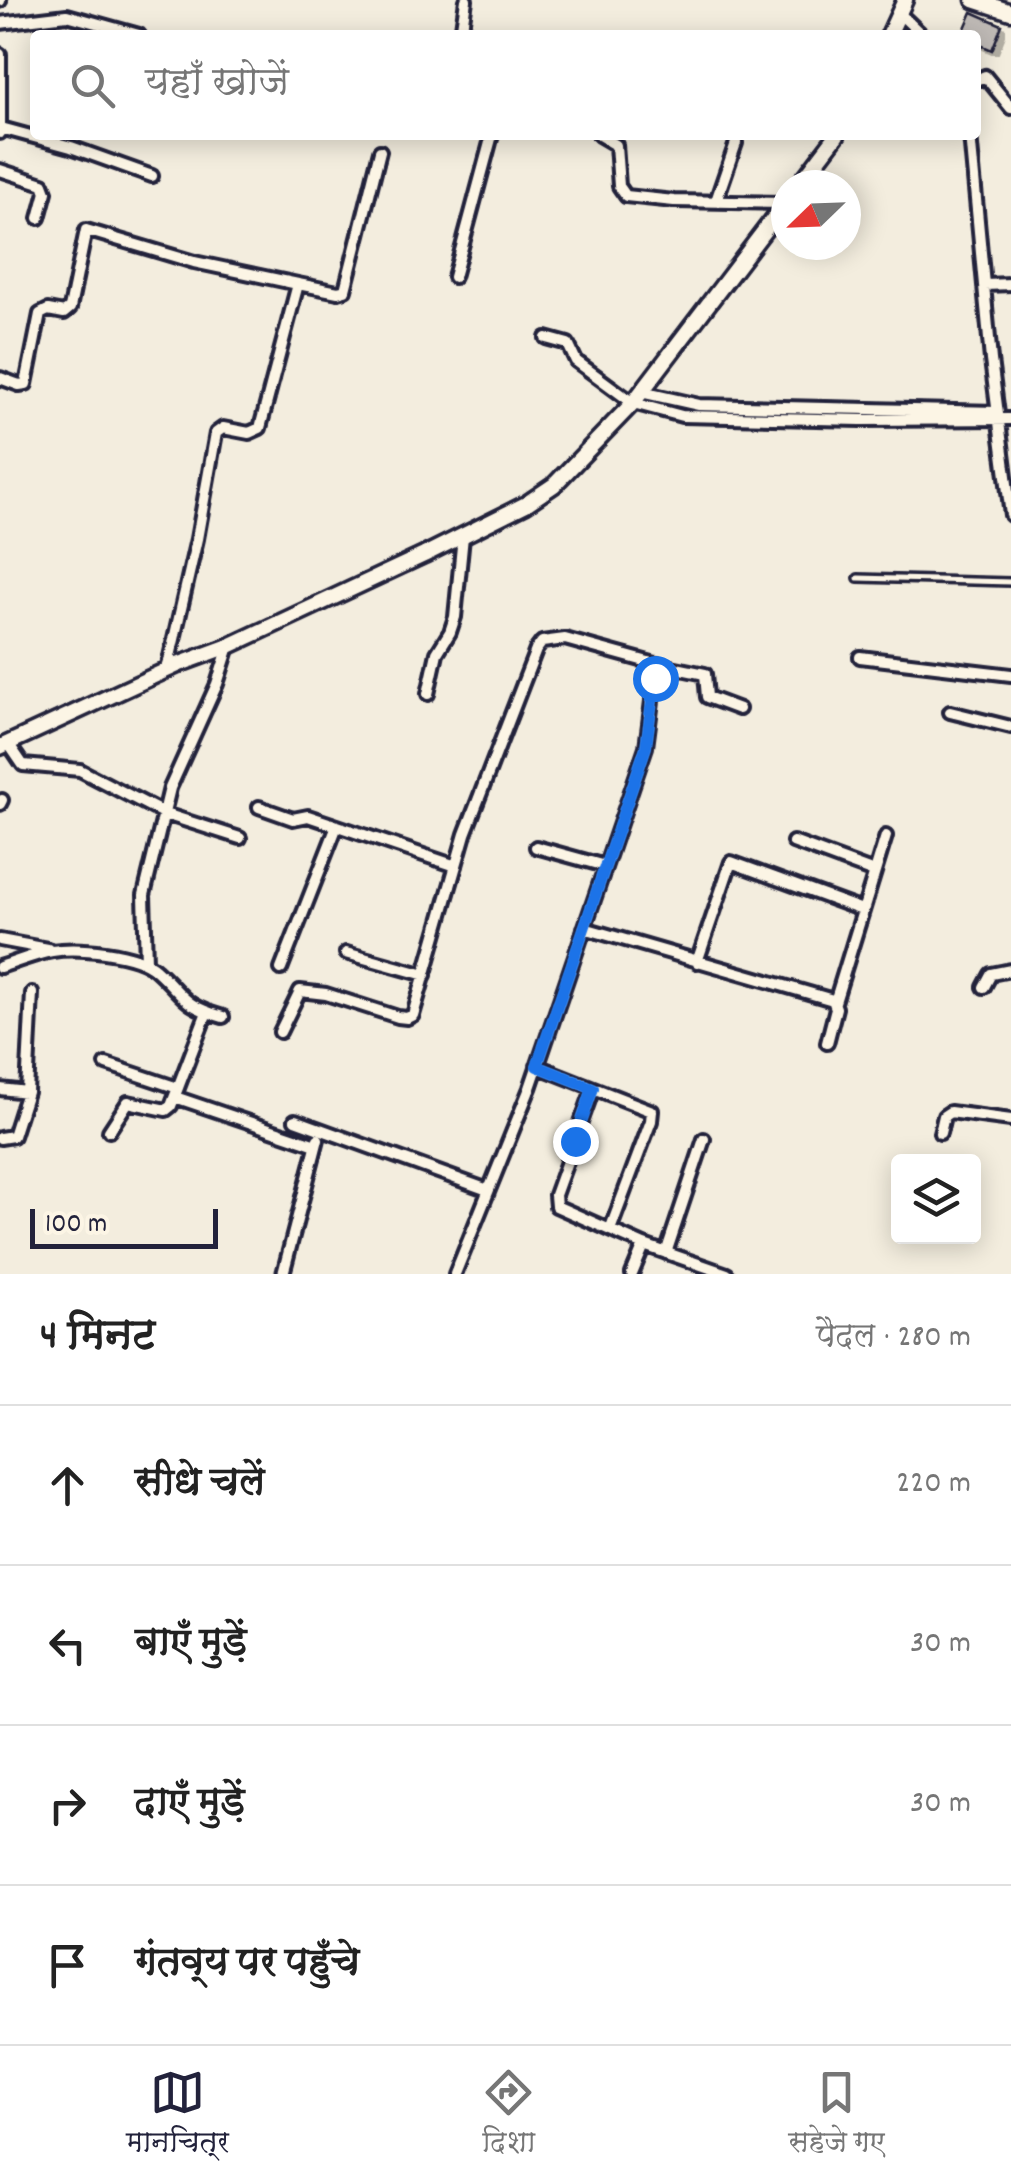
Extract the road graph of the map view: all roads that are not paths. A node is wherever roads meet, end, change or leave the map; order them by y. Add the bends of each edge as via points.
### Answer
1 (466, 0) edge
2 (974, 0) edge
3 (902, 7) edge
4 (1011, 12) edge
5 (0, 22) edge
6 (122, 30) edge
7 (462, 30) edge
8 (892, 30) edge
9 (918, 30) edge
10 (0, 54) edge
11 (981, 78) edge
12 (1011, 108) edge
13 (1, 131) edge
14 (30, 138) edge
15 (38, 140) edge
16 (491, 140) edge
17 (607, 140) edge
18 (833, 140) edge
19 (970, 140) edge
20 (736, 144) dead end
21 (380, 150) dead end
22 (0, 170) edge
23 (811, 170) edge
24 (152, 176) dead end
25 (716, 201) junction
26 (771, 203) edge
27 (39, 218) dead end
28 (771, 223) edge
29 (454, 277) dead end
30 (298, 284) junction
31 (1011, 284) edge
32 (985, 285) junction
33 (546, 338) dead end
34 (0, 378) edge
35 (637, 398) junction
36 (818, 406) junction
37 (997, 416) junction
38 (1011, 419) edge
39 (818, 420) junction
40 (1011, 514) edge
41 (462, 536) junction
42 (858, 578) dead end
43 (1011, 582) edge
44 (230, 646) junction
45 (860, 657) dead end
46 (652, 663) junction
47 (168, 670) junction
48 (1011, 674) edge
49 (428, 694) dead end
50 (738, 709) dead end
51 (950, 712) dead end
52 (1011, 727) edge
53 (4, 745) edge
54 (259, 807) dead end
55 (165, 814) junction
56 (337, 826) junction
57 (886, 836) dead end
58 (240, 838) dead end
59 (792, 842) dead end
60 (536, 847) dead end
61 (456, 866) junction
62 (605, 866) junction
63 (874, 872) junction
64 (862, 910) junction
65 (584, 928) junction
66 (0, 940) edge
67 (55, 950) junction
68 (346, 952) dead end
69 (146, 962) junction
70 (698, 962) junction
71 (0, 967) edge
72 (281, 969) dead end
73 (1011, 970) edge
74 (426, 975) junction
75 (984, 987) dead end
76 (32, 993) dead end
77 (835, 1002) junction
78 (207, 1012) junction
79 (223, 1017) dead end
80 (280, 1032) dead end
81 (827, 1043) dead end
82 (106, 1064) dead end
83 (537, 1066) junction
84 (593, 1088) junction
85 (0, 1089) edge
86 (27, 1092) junction
87 (176, 1092) junction
88 (296, 1120) dead end
89 (1011, 1120) edge
90 (109, 1130) dead end
91 (320, 1130) junction
92 (940, 1133) dead end
93 (0, 1138) edge
94 (704, 1139) dead end
95 (316, 1145) junction
96 (488, 1190) junction
97 (610, 1230) junction
98 (644, 1245) junction
99 (666, 1253) junction
100 (689, 1261) junction
101 (283, 1274) edge
102 (455, 1274) edge
103 (632, 1274) edge
104 (684, 1274) edge
105 (727, 1274) edge

1 - 7 street
2 - 4 street
3 - 8 street
3 - 9 street
5 - 6 street via 67,15
10 - 13 street
11 - 12 street
13 - 14 street
15 - 24 street
16 - 29 street
17 - 25 street via 616,145 626,196
18 - 23 street
19 - 32 street
20 - 25 street
21 - 30 street via 346,290
22 - 27 street via 43,184
25 - 26 street
28 - 35 street
30 - 34 street via 86,230 70,308 40,314 26,384
30 - 47 street via 260,428 216,433
31 - 32 street
32 - 37 street
33 - 35 street via 568,344 576,361
35 - 36 street
35 - 39 street via 682,416
35 - 41 street via 554,485
36 - 37 street
36 - 39 street
37 - 38 street
37 - 39 street
37 - 40 street
41 - 44 street
41 - 49 street via 455,617 437,653
42 - 43 lane
44 - 47 street
44 - 55 street
45 - 48 street
46 - 50 street via 705,674 706,696
46 - 61 street via 565,639 542,642
46 - 62 street via 650,730
47 - 53 street
51 - 52 street
53 - 55 street via 23,764 80,770
54 - 56 street
55 - 58 street
55 - 69 street via 144,895
56 - 61 street
56 - 72 street
57 - 63 street
59 - 63 street
60 - 62 street
61 - 74 street
62 - 65 street
63 - 64 street
64 - 70 street via 731,862
64 - 77 street
65 - 70 street
65 - 83 street
66 - 67 street
67 - 69 street
67 - 71 street
68 - 74 street
69 - 78 street via 185,1002
70 - 77 street
73 - 75 street via 991,974
74 - 80 street via 410,1018 300,990
76 - 86 street
77 - 81 street
78 - 79 street
78 - 87 street
82 - 87 street
83 - 84 street
83 - 96 street
84 - 97 street via 554,1201
84 - 97 street via 653,1114
85 - 86 street
86 - 93 street via 14,1136
87 - 90 street via 166,1110 125,1104
87 - 95 street
88 - 91 street
89 - 92 street via 950,1112
91 - 95 street
91 - 96 street
94 - 99 street
95 - 101 street
96 - 102 street
97 - 98 street
98 - 99 street
98 - 103 street
99 - 100 street
100 - 104 street
100 - 105 street

